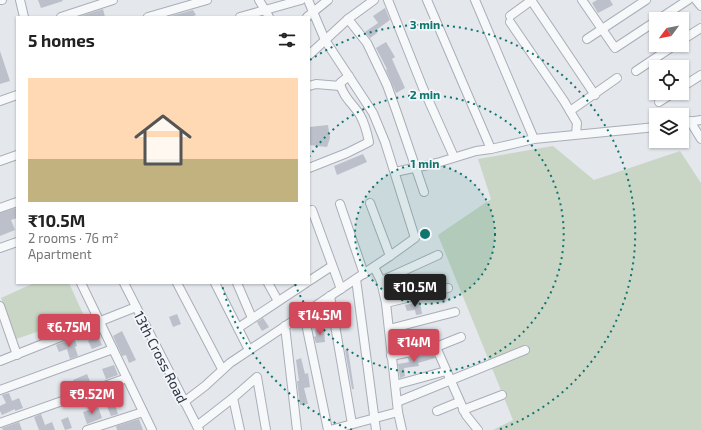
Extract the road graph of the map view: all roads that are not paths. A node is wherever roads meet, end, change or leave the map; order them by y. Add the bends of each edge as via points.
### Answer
1 (20, 0) edge
2 (113, 0) edge
3 (206, 0) edge
4 (259, 0) edge
5 (300, 0) edge
6 (308, 0) edge
7 (328, 0) edge
8 (374, 0) edge
9 (388, 0) edge
10 (427, 0) edge
11 (476, 0) edge
12 (532, 0) edge
13 (582, 0) edge
14 (646, 0) edge
15 (688, 0) edge
16 (696, 0) edge
17 (701, 6) edge
18 (265, 9) junction
19 (669, 12) edge
20 (310, 15) edge
21 (24, 16) edge
22 (66, 16) edge
23 (151, 16) edge
24 (243, 16) edge
25 (268, 16) edge
26 (348, 19) junction
27 (649, 25) edge
28 (701, 28) edge
29 (603, 30) junction
30 (689, 36) edge
31 (325, 40) junction
32 (588, 40) dead end
33 (664, 52) edge
34 (310, 54) edge
35 (636, 71) dead end
36 (701, 75) edge
37 (349, 76) junction
38 (617, 78) dead end
39 (689, 83) edge
40 (310, 86) edge
41 (340, 86) junction
42 (16, 95) edge
43 (595, 95) junction
44 (662, 100) edge
45 (0, 101) edge
46 (659, 102) dead end
47 (570, 112) junction
48 (701, 120) edge
49 (689, 122) edge
50 (689, 125) edge
51 (649, 128) edge
52 (576, 134) junction
53 (534, 139) junction
54 (701, 139) edge
55 (492, 149) junction
56 (16, 155) edge
57 (454, 157) junction
58 (0, 161) edge
59 (310, 168) edge
60 (416, 168) junction
61 (395, 172) junction
62 (424, 192) dead end
63 (16, 202) edge
64 (370, 203) dead end
65 (340, 204) dead end
66 (0, 208) edge
67 (312, 210) dead end
68 (16, 242) edge
69 (0, 248) edge
70 (438, 255) dead end
71 (390, 256) junction
72 (332, 266) junction
73 (374, 267) junction
74 (364, 274) junction
75 (356, 279) junction
76 (310, 280) edge
77 (381, 281) junction
78 (81, 284) edge
79 (124, 284) edge
80 (178, 284) edge
81 (216, 284) edge
82 (237, 284) edge
83 (269, 284) edge
84 (304, 284) edge
85 (448, 288) dead end
86 (341, 289) junction
87 (330, 296) junction
88 (278, 301) junction
89 (386, 303) junction
90 (0, 306) edge
91 (136, 307) junction
92 (455, 312) dead end
93 (304, 314) junction
94 (252, 318) junction
95 (99, 321) junction
96 (285, 326) junction
97 (238, 328) junction
98 (389, 329) junction
99 (461, 337) dead end
100 (436, 347) junction
101 (113, 349) junction
102 (249, 350) junction
103 (525, 350) dead end
104 (17, 355) junction
105 (391, 356) junction
106 (0, 361) edge
107 (222, 369) junction
108 (446, 371) junction
109 (126, 378) junction
110 (451, 381) junction
111 (395, 385) junction
112 (0, 390) edge
113 (502, 395) dead end
114 (232, 398) junction
115 (184, 402) junction
116 (397, 402) junction
117 (461, 406) junction
118 (437, 411) dead end
119 (143, 412) junction
120 (398, 412) junction
121 (374, 418) junction
122 (0, 423) edge
123 (348, 427) edge
124 (198, 428) edge
125 (87, 430) edge
126 (152, 430) edge
127 (240, 430) edge
128 (266, 430) edge
129 (297, 430) edge
130 (329, 430) edge
131 (376, 430) edge
132 (402, 430) edge
133 (478, 430) edge

1 - 21 street
2 - 22 street
3 - 23 street
4 - 18 street
5 - 18 street
6 - 20 street
7 - 20 street
8 - 26 street
9 - 57 street
10 - 55 street
11 - 53 street
12 - 43 street
12 - 47 street via 510,19
13 - 29 street
14 - 29 street
15 - 19 street
16 - 17 street
18 - 24 street
18 - 25 street
20 - 31 street
26 - 31 street
26 - 60 street via 367,43 387,85
27 - 29 street via 615,48
28 - 30 street
29 - 32 street
31 - 34 street
31 - 37 street
33 - 35 street
36 - 39 street
37 - 41 street
37 - 61 street via 373,113
38 - 43 street
40 - 41 street
41 - 59 street via 360,115 369,142
42 - 45 street
43 - 47 street
44 - 46 street
47 - 52 street via 577,123
48 - 49 street
50 - 54 street
51 - 52 street
52 - 53 street
53 - 55 street
55 - 57 street
56 - 58 street
57 - 60 street
60 - 61 street
60 - 62 street
61 - 71 street via 415,238
63 - 66 street
64 - 71 street
65 - 74 street
67 - 72 street
68 - 69 street
70 - 77 street
71 - 73 street
72 - 76 street
72 - 86 street
73 - 74 street
73 - 77 street
74 - 75 street
75 - 86 street
75 - 121 street
77 - 89 street
78 - 95 street
79 - 91 street, 13th Cross Road
80 - 107 street
81 - 97 street
82 - 94 street
83 - 88 street
84 - 88 street
85 - 89 street
86 - 87 street
87 - 93 street
87 - 123 street
88 - 94 street
89 - 98 street
90 - 104 street
91 - 95 street
91 - 115 street, 13th Cross Road
92 - 98 street
93 - 96 street
93 - 130 street
94 - 97 street
95 - 101 street
95 - 104 street
96 - 102 street
96 - 129 street
97 - 102 street
98 - 105 street
99 - 100 street
100 - 105 street
100 - 108 street
101 - 109 street
101 - 112 street
102 - 107 street
103 - 110 street
104 - 106 street
105 - 111 street
107 - 115 street
108 - 110 street
108 - 111 street
109 - 119 street
109 - 122 street
110 - 116 street
110 - 117 street
111 - 116 street
113 - 117 street
114 - 124 street
114 - 127 street
114 - 128 street via 257,377
115 - 124 street, 13th Cross Road
116 - 120 street
117 - 118 street
117 - 133 street via 467,418
119 - 125 street
119 - 126 street
120 - 121 street
120 - 132 street
121 - 123 street
121 - 131 street
123 - 130 street

